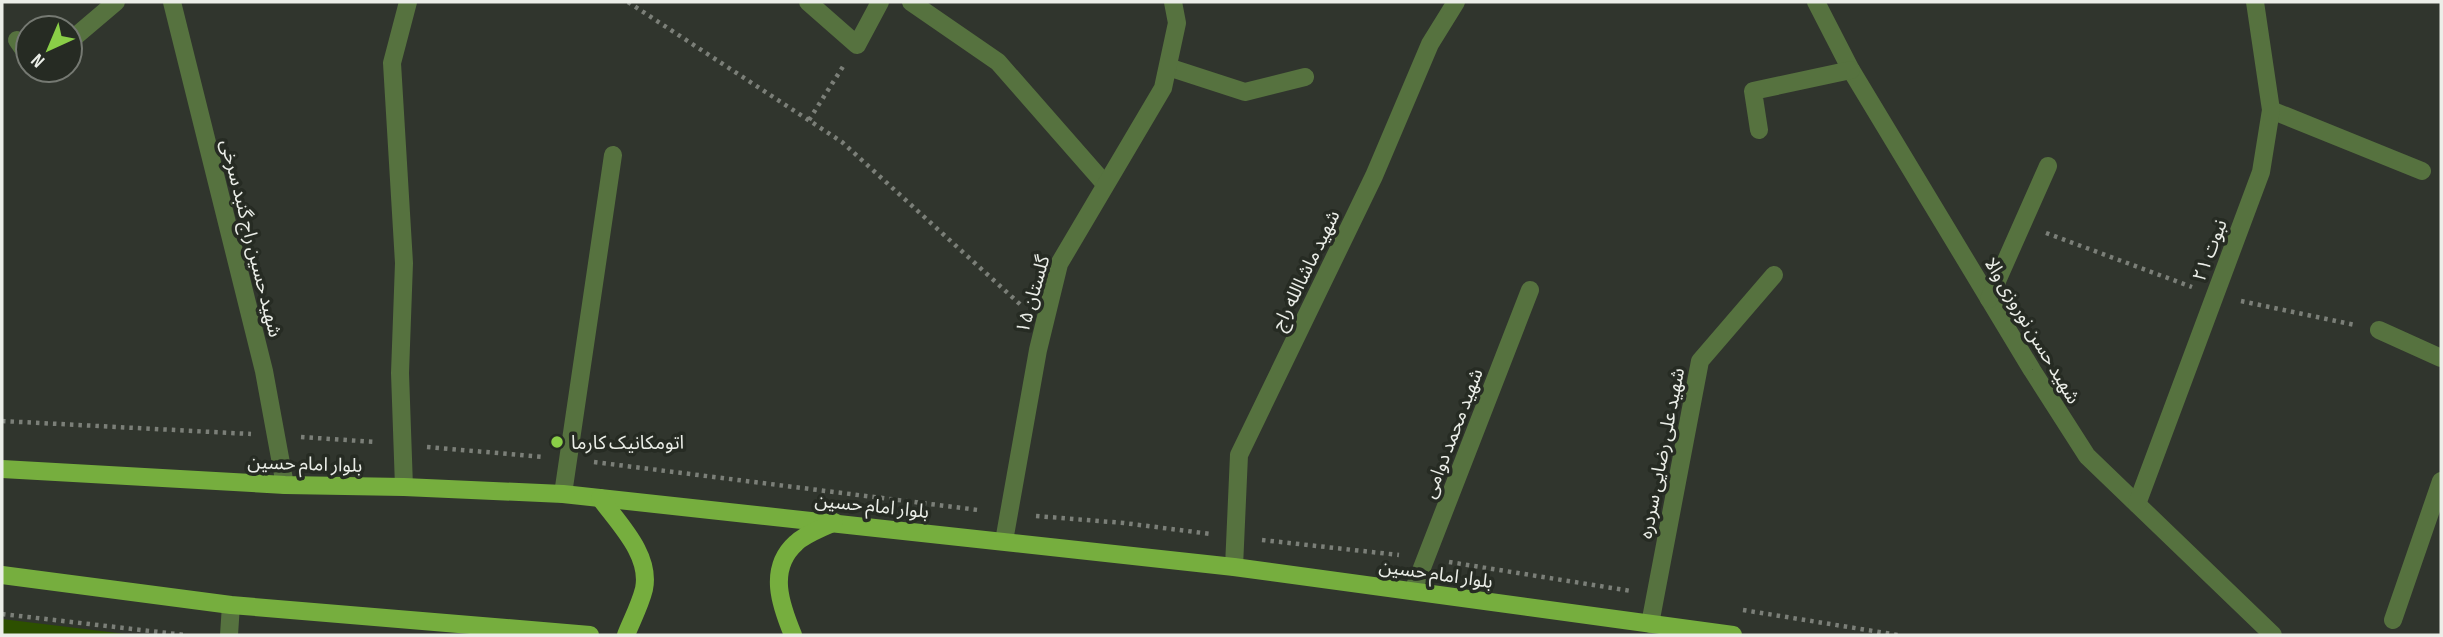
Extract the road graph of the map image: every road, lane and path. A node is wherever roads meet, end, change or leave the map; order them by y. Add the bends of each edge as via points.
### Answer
1 (116, 2) edge
2 (172, 2) edge
3 (408, 2) edge
4 (628, 2) edge
5 (808, 2) edge
6 (880, 2) edge
7 (911, 2) edge
8 (1173, 2) edge
9 (1456, 2) edge
10 (1816, 2) edge
11 (2255, 2) edge
12 (84, 29) edge
13 (857, 46) junction
14 (1168, 67) junction
15 (1851, 70) junction
16 (1305, 77) dead end
17 (2271, 110) junction
18 (809, 120) junction
19 (1759, 131) dead end
20 (613, 155) dead end
21 (2048, 166) dead end
22 (2422, 171) dead end
23 (1105, 184) junction
24 (1774, 275) dead end
25 (1530, 290) dead end
26 (1989, 299) junction
27 (1044, 326) junction
28 (2379, 330) dead end
29 (2441, 358) edge
30 (2, 469) edge
31 (2441, 481) edge
32 (285, 485) junction
33 (404, 487) junction
34 (563, 494) junction
35 (600, 498) junction
36 (2137, 504) junction
37 (834, 522) junction
38 (1003, 541) junction
39 (1234, 567) junction
40 (2, 575) edge
41 (1413, 591) junction
42 (232, 605) junction
43 (2, 614) edge
44 (2393, 620) dead end
45 (1650, 624) junction
46 (186, 635) edge
47 (229, 635) edge
48 (590, 635) edge
49 (626, 635) edge
50 (793, 635) edge
51 (1733, 635) edge
52 (2273, 635) edge

1 - 12 street
2 - 32 street, شهید حسین راج گنبد سرخی via 264,371
3 - 33 street via 392,63 404,263 400,373
4 - 18 path
5 - 13 street
6 - 13 street
7 - 23 street via 998,62
8 - 14 street, گلستان ۱۵ via 1177,23
9 - 39 street, شهید ماشاالله راج via 1430,44 1374,176 1239,454
10 - 15 street, شهید حسن نوروزی والا
11 - 17 street, نبوت ۲۱
13 - 18 path
14 - 16 street via 1245,92
14 - 23 street, گلستان ۱۵ via 1163,89
15 - 19 street via 1753,91
15 - 26 street, شهید حسن نوروزی والا
17 - 22 street
17 - 36 street, نبوت ۲۱ via 2260,172
18 - 27 path via 842,142
20 - 34 street
21 - 26 street
23 - 27 street, گلستان ۱۵ via 1059,264
24 - 45 street, شهید علی رضایی سردره via 1700,362
25 - 41 street, شهید محمد دوامی
26 - 36 street, شهید حسن نوروزی والا via 2087,456
27 - 38 street, گلستان ۱۵
28 - 29 street
30 - 32 main road, بلوار امام حسین
31 - 44 street
32 - 33 main road, بلوار امام حسین
33 - 34 main road, بلوار امام حسین
34 - 35 main road, بلوار امام حسین
35 - 37 main road, بلوار امام حسین
35 - 49 main road via 642,557 646,574
36 - 52 street, شهید حسن نوروزی والا
37 - 38 main road, بلوار امام حسین
37 - 50 main road via 796,543 784,560 778,584 780,603
38 - 39 main road, بلوار امام حسین
39 - 41 main road, بلوار امام حسین
40 - 42 main road
41 - 45 main road, بلوار امام حسین
42 - 47 street
42 - 48 main road
43 - 46 path
45 - 51 main road, بلوار امام حسین

